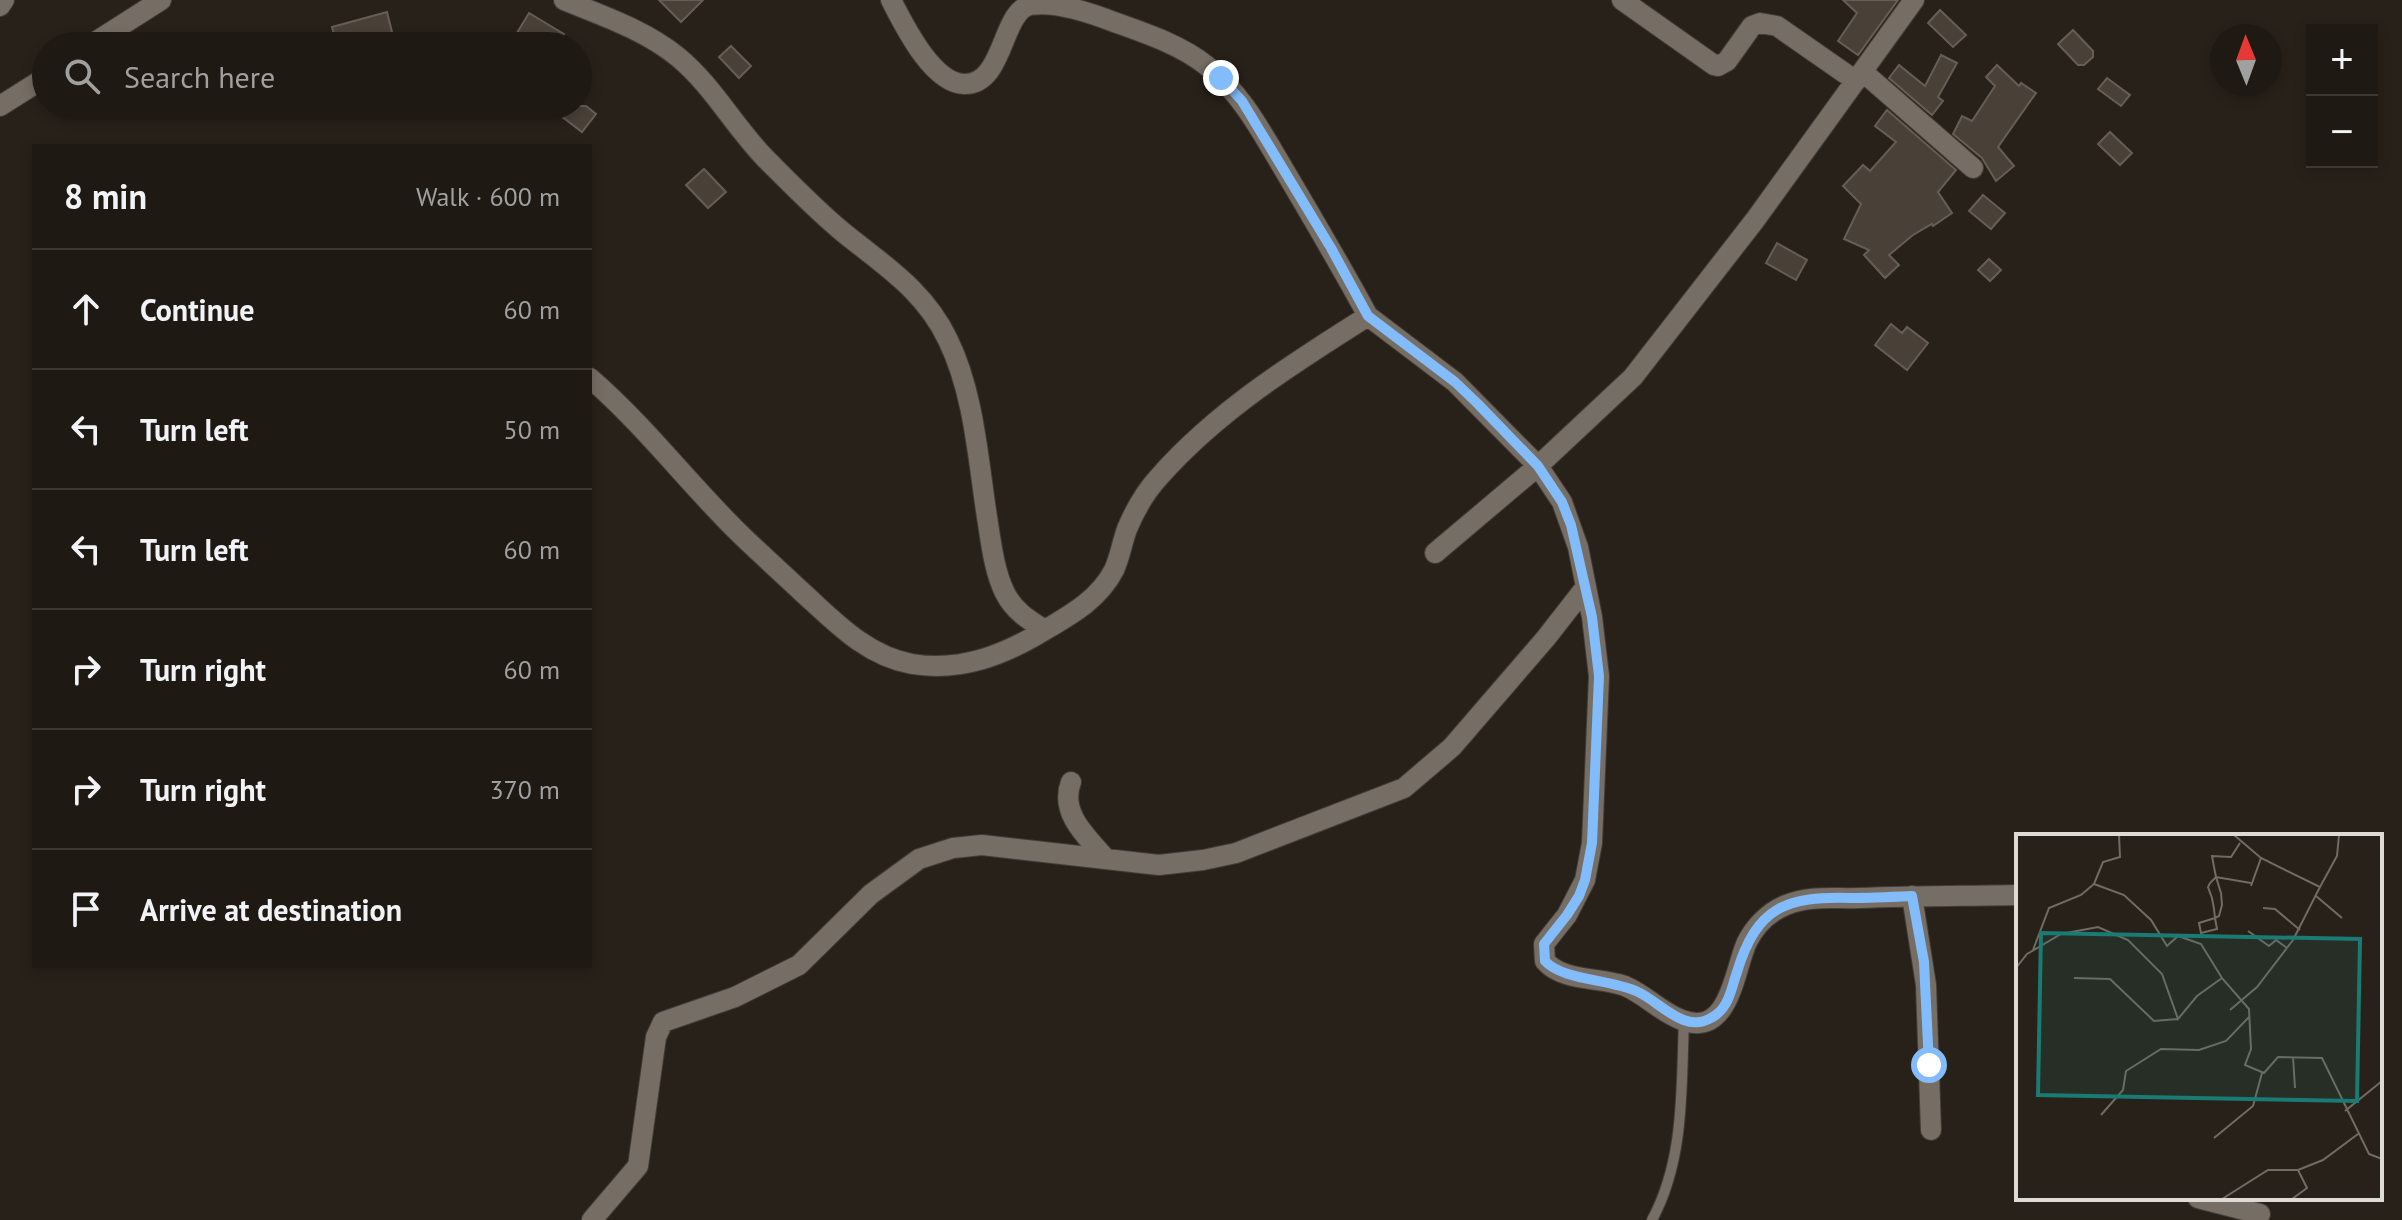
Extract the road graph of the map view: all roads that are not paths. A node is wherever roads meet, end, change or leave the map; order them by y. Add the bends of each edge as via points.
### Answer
1 (4, 0) edge
2 (161, 0) edge
3 (564, 0) edge
4 (891, 0) edge
5 (1622, 0) edge
6 (1914, 0) edge
7 (0, 6) edge
8 (111, 32) edge
9 (1859, 76) junction
10 (32, 86) edge
11 (0, 106) edge
12 (1973, 168) dead end
13 (1368, 316) junction
14 (592, 380) edge
15 (1538, 466) junction
16 (1435, 553) dead end
17 (1585, 588) junction
18 (1045, 630) junction
19 (1071, 782) dead end
20 (1106, 859) junction
21 (2016, 895) edge
22 (1912, 896) junction
23 (1684, 1021) junction
24 (1931, 1130) dead end
25 (2207, 1200) edge
26 (2259, 1211) edge
27 (592, 1220) edge
28 (1652, 1220) edge

1 - 7 street
2 - 8 street
3 - 18 street via 642,34 677,56 768,161 928,305 960,373 1000,581 1018,611
4 - 13 street via 931,64 954,82 973,83 987,73 1017,15 1032,5 1107,19 1204,63 1242,101
5 - 9 street via 1714,65 1727,61 1752,26 1767,23
6 - 9 street
9 - 12 street
9 - 15 street via 1633,377
10 - 11 street
13 - 15 street via 1455,382
13 - 18 street via 1253,394 1186,449 1148,490 1101,588
14 - 18 street via 733,527 866,646 913,664 953,666 999,655
15 - 16 street
15 - 17 street via 1571,525
17 - 20 street via 1452,747 1404,788 1236,853 1159,865
17 - 23 street via 1599,676 1592,843 1579,896 1548,938 1543,955 1554,969 1639,992
19 - 20 street via 1071,815
20 - 27 street via 982,845 919,859 871,894 799,965 735,997 663,1022 656,1037 638,1166
21 - 22 street
22 - 23 street via 1823,896 1784,906 1756,927 1722,1011 1704,1021
22 - 24 street via 1925,974
23 - 28 lane via 1674,1162
25 - 26 street

